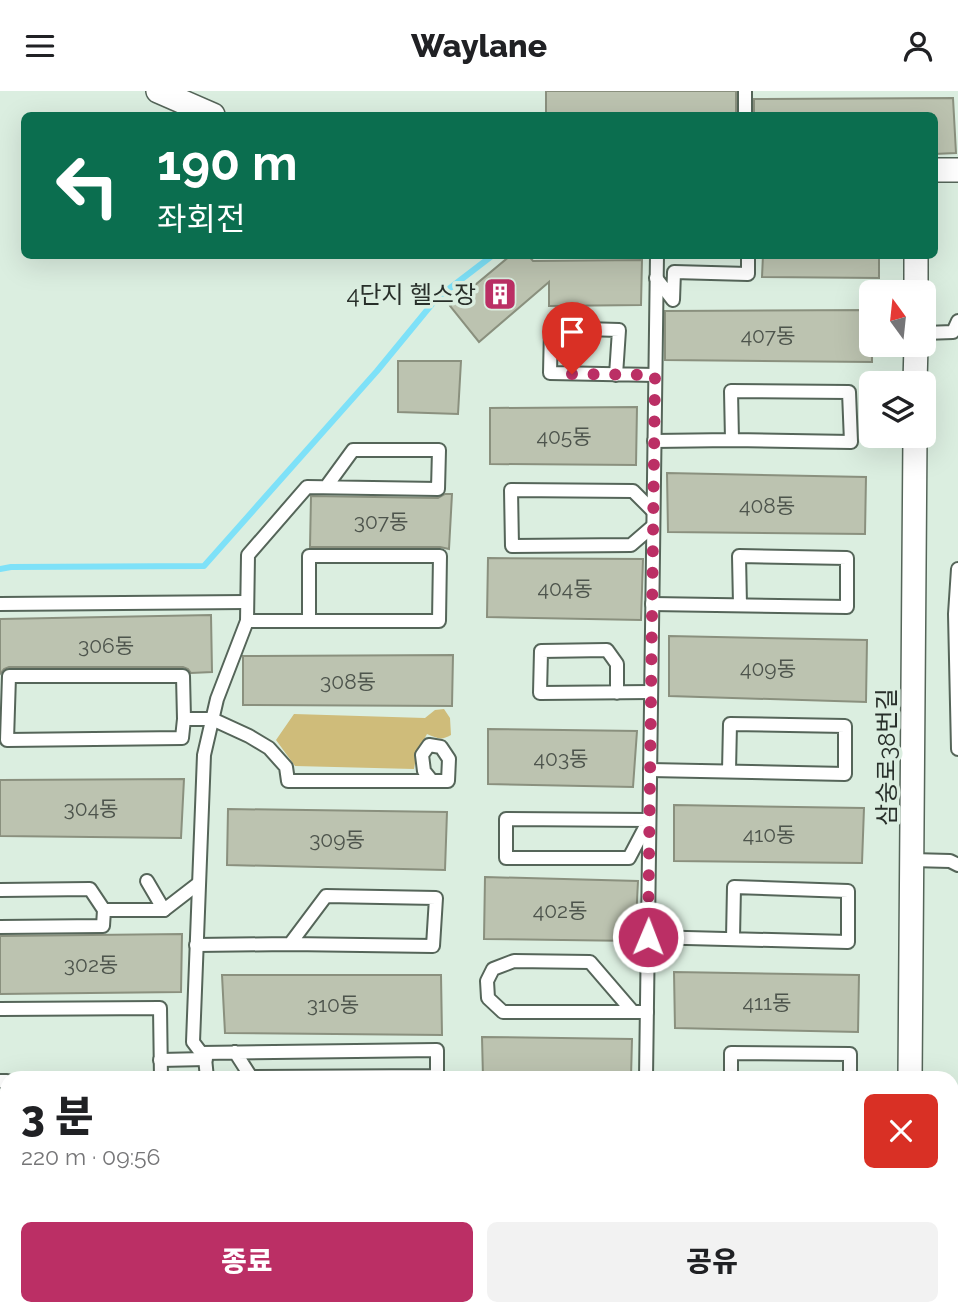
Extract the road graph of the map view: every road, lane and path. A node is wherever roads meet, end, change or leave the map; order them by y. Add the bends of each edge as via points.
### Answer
1 (158, 91) edge
2 (745, 91) edge
3 (206, 112) edge
4 (745, 112) edge
5 (938, 170) edge
6 (958, 170) edge
7 (657, 259) edge
8 (748, 259) edge
9 (916, 259) edge
10 (656, 278) junction
11 (916, 280) edge
12 (958, 321) edge
13 (936, 333) edge
14 (616, 375) junction
15 (655, 375) junction
16 (733, 440) junction
17 (654, 441) junction
18 (915, 448) edge
19 (326, 487) junction
20 (653, 511) junction
21 (653, 526) junction
22 (958, 569) edge
23 (246, 602) junction
24 (0, 604) edge
25 (652, 604) junction
26 (740, 605) junction
27 (247, 621) junction
28 (309, 621) junction
29 (651, 692) junction
30 (617, 693) junction
31 (184, 719) junction
32 (212, 719) junction
33 (958, 749) edge
34 (650, 770) junction
35 (729, 771) junction
36 (432, 781) dead end
37 (649, 820) junction
38 (912, 860) junction
39 (958, 865) edge
40 (146, 881) dead end
41 (199, 883) junction
42 (0, 890) edge
43 (104, 910) junction
44 (164, 910) junction
45 (0, 927) edge
46 (648, 937) junction
47 (733, 938) junction
48 (290, 944) junction
49 (196, 945) junction
50 (0, 1009) edge
51 (633, 1012) junction
52 (647, 1012) junction
53 (235, 1052) junction
54 (203, 1056) junction
55 (160, 1060) junction
56 (161, 1071) edge
57 (206, 1071) edge
58 (247, 1071) edge
59 (437, 1071) edge
60 (646, 1071) edge
61 (731, 1071) edge
62 (850, 1071) edge
63 (910, 1071) edge

1 - 3 street
2 - 4 lane
5 - 6 street
7 - 10 lane
8 - 10 lane via 748,274 674,272 673,300
9 - 11 street
10 - 15 lane
12 - 13 lane via 953,332
14 - 14 lane via 550,373 551,328 619,330
14 - 15 lane
15 - 17 lane
16 - 16 lane via 731,391 849,392 851,442
16 - 17 lane
17 - 20 lane
18 - 38 street, 삼숭로38번길
19 - 19 lane via 438,489 439,450 354,450
19 - 23 lane via 307,487 248,555
20 - 21 lane
20 - 21 lane via 633,491 511,490 512,546 631,545
21 - 25 lane
22 - 33 lane
23 - 24 lane
23 - 27 lane
25 - 26 lane
25 - 29 lane
26 - 26 lane via 847,607 848,558 739,556
27 - 28 lane
27 - 32 lane
28 - 28 lane via 309,556 440,556 439,621
29 - 30 lane
29 - 34 lane
30 - 30 lane via 540,693 541,651 607,650 617,664
31 - 31 lane via 183,676 9,676 7,740 182,738
31 - 32 lane
32 - 36 lane via 269,748 286,767 288,781
32 - 41 lane via 204,755
34 - 35 lane
34 - 37 lane
35 - 35 lane via 845,773 845,726 730,724
37 - 37 lane via 506,819 506,858 629,858
37 - 46 lane
38 - 39 lane
38 - 63 street, 삼숭로38번길
40 - 44 lane
41 - 44 lane
41 - 49 lane
42 - 43 lane via 90,889
43 - 44 lane
43 - 45 lane via 103,926
46 - 47 lane
46 - 52 lane
47 - 47 lane via 848,942 848,891 734,887
48 - 48 lane via 326,896 436,898 433,946
48 - 49 lane
49 - 54 lane via 193,1042
50 - 55 lane via 160,1008
51 - 51 lane via 503,1011 488,998 487,981 494,969 514,961 590,962
51 - 52 lane
52 - 60 lane
53 - 54 lane
53 - 58 lane
53 - 59 lane via 437,1050
54 - 55 lane
54 - 57 lane
55 - 56 lane
61 - 62 lane via 731,1053 850,1054

